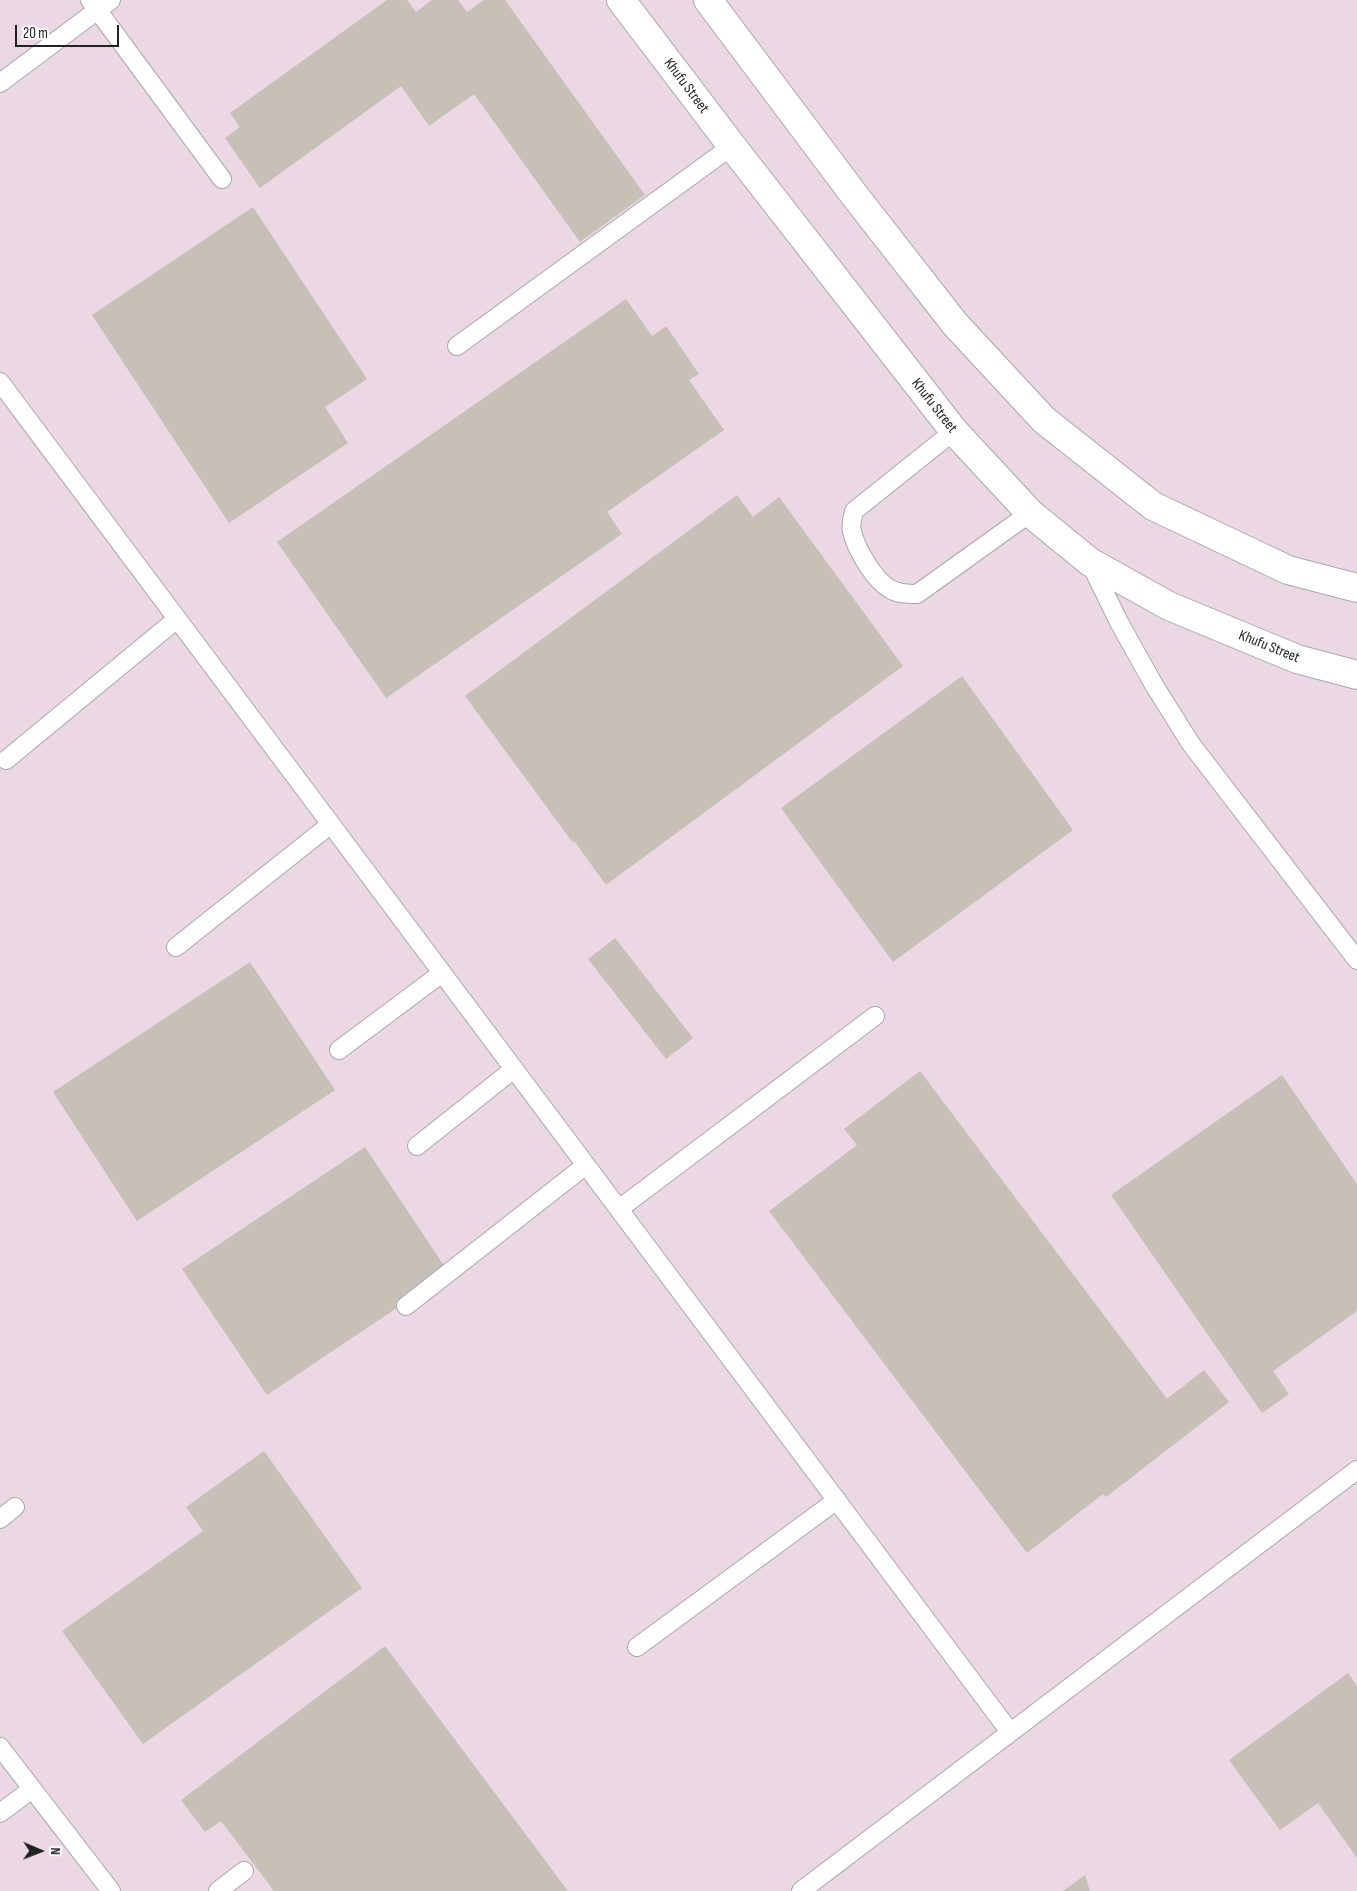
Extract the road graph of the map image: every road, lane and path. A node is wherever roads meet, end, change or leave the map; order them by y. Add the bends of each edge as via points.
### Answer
1 (621, 0) edge
2 (708, 0) edge
3 (99, 3) edge
4 (0, 83) edge
5 (732, 146) junction
6 (222, 179) dead end
7 (457, 346) dead end
8 (0, 382) edge
9 (954, 432) junction
10 (1030, 513) junction
11 (1090, 562) junction
12 (1357, 588) edge
13 (177, 619) junction
14 (1357, 674) edge
15 (6, 760) dead end
16 (331, 824) junction
17 (176, 947) dead end
18 (1357, 960) edge
19 (442, 973) junction
20 (875, 1016) dead end
21 (339, 1050) dead end
22 (514, 1069) junction
23 (416, 1146) dead end
24 (586, 1165) junction
25 (619, 1209) junction
26 (406, 1306) dead end
27 (1357, 1470) edge
28 (837, 1500) junction
29 (15, 1507) dead end
30 (0, 1519) edge
31 (637, 1647) dead end
32 (1010, 1732) junction
33 (0, 1747) edge
34 (32, 1789) junction
35 (0, 1813) edge
36 (244, 1871) dead end
37 (111, 1891) edge
38 (218, 1891) edge
39 (801, 1891) edge

1 - 5 street, Khufu Street
2 - 12 street via 955,324 1044,420 1153,506 1288,570
3 - 4 lane
3 - 6 lane
5 - 7 lane
5 - 9 street, Khufu Street
8 - 13 lane
9 - 10 street, Khufu Street
9 - 10 lane via 854,511 851,529 878,579 891,590 917,594
10 - 11 street, Khufu Street
11 - 14 street, Khufu Street via 1178,610 1297,659
11 - 18 lane via 1120,624 1191,744
13 - 15 lane
13 - 16 lane
16 - 17 lane
16 - 19 lane
19 - 21 lane
19 - 22 lane
20 - 25 lane
22 - 23 lane
22 - 24 lane
24 - 25 lane
24 - 26 lane
25 - 28 lane
27 - 32 lane
28 - 31 lane
28 - 32 lane
29 - 30 lane
32 - 39 lane
33 - 34 lane
34 - 35 lane
34 - 37 lane
36 - 38 lane

